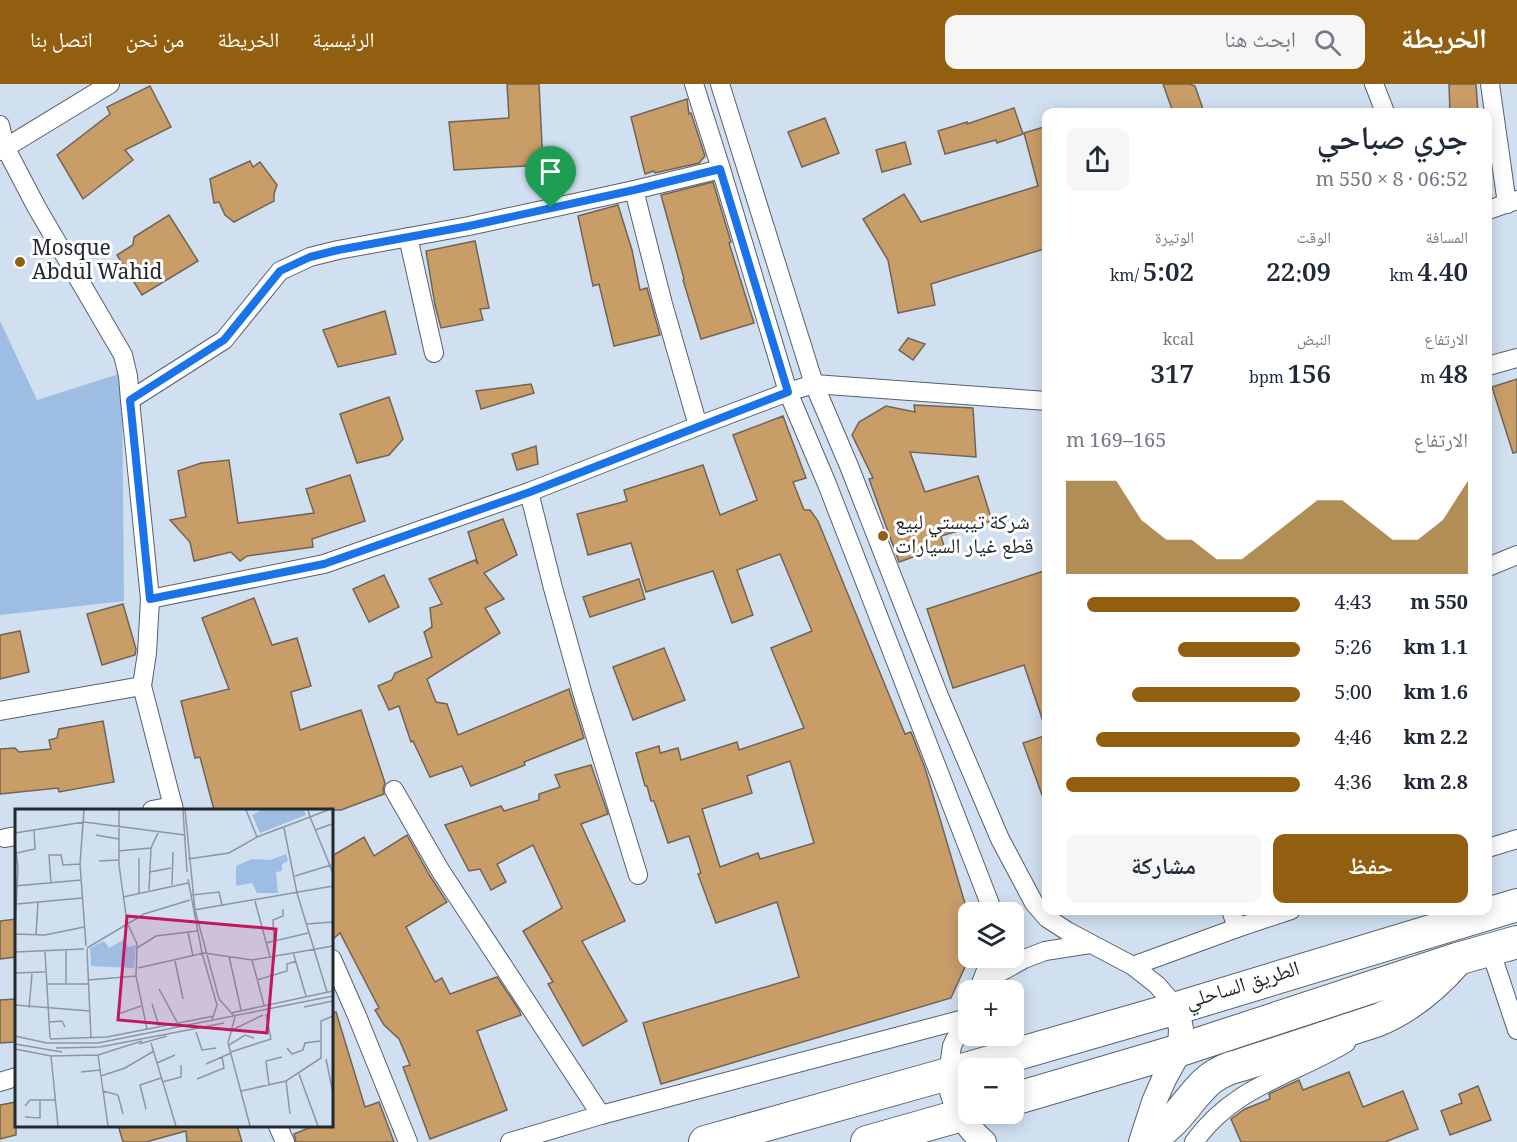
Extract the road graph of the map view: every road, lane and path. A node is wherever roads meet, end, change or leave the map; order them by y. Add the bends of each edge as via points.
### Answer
1 (110, 84) edge
2 (694, 84) edge
3 (720, 84) edge
4 (1374, 84) edge
5 (1490, 84) edge
6 (1383, 108) edge
7 (0, 125) edge
8 (3, 149) edge
9 (720, 169) junction
10 (634, 190) junction
11 (1512, 202) edge
12 (1492, 209) edge
13 (408, 237) junction
14 (434, 353) dead end
15 (1517, 358) edge
16 (1492, 365) edge
17 (814, 384) junction
18 (788, 392) junction
19 (130, 400) junction
20 (1042, 401) edge
21 (698, 426) junction
22 (530, 492) junction
23 (1517, 555) edge
24 (1492, 565) edge
25 (150, 599) junction
26 (142, 686) junction
27 (0, 711) edge
28 (394, 790) dead end
29 (174, 808) edge
30 (1517, 839) edge
31 (1492, 847) edge
32 (638, 875) dead end
33 (989, 902) edge
34 (1517, 905) edge
35 (1042, 912) edge
36 (1492, 913) edge
37 (1044, 915) edge
38 (1259, 915) edge
39 (1484, 915) edge
40 (1234, 919) edge
41 (1090, 944) junction
42 (1504, 946) edge
43 (1456, 959) junction
44 (333, 961) edge
45 (1133, 966) junction
46 (991, 980) edge
47 (1177, 1008) junction
48 (958, 1017) edge
49 (1378, 1020) junction
50 (1517, 1030) edge
51 (958, 1033) edge
52 (1180, 1050) junction
53 (948, 1074) junction
54 (15, 1077) edge
55 (0, 1082) edge
56 (1024, 1096) edge
57 (958, 1104) edge
58 (602, 1115) junction
59 (958, 1116) edge
60 (970, 1124) edge
61 (279, 1127) edge
62 (285, 1142) edge
63 (408, 1142) edge
64 (510, 1142) edge
65 (705, 1142) edge
66 (867, 1142) edge
67 (984, 1142) edge
68 (1141, 1142) edge
69 (1148, 1142) edge
70 (1194, 1142) edge

1 - 8 street
2 - 9 street
3 - 17 street
4 - 6 street
5 - 11 street
7 - 8 street
8 - 19 street via 123,355
9 - 10 street
9 - 18 street
10 - 13 street
10 - 21 street
11 - 12 street
13 - 14 street
13 - 19 street via 310,257 280,271 224,340
15 - 16 street
17 - 18 street
17 - 20 street
17 - 35 street via 1000,839
18 - 21 street
18 - 33 street
19 - 25 street
21 - 22 street
22 - 25 street via 324,564
22 - 32 street via 584,699
23 - 24 street
25 - 26 street
26 - 27 street
26 - 29 street
28 - 58 street via 440,870
30 - 31 street
34 - 36 highway, الطريق الساحلي
37 - 41 street
38 - 40 street
39 - 47 highway, الطريق الساحلي
40 - 45 street
41 - 45 street
41 - 46 street via 1045,951 1023,959
42 - 43 highway, الطريق الساحلي
42 - 50 street
43 - 49 highway via 1424,994
43 - 52 highway, الطريق الساحلي
44 - 63 street
45 - 47 street
47 - 52 street
47 - 53 highway, الطريق الساحلي
48 - 58 street
49 - 69 highway via 1216,1074
49 - 70 street via 1341,1047 1241,1096 1213,1119
51 - 53 street
52 - 56 highway, الطريق الساحلي
52 - 68 street via 1158,1094
53 - 57 street
53 - 65 highway, الطريق الساحلي
54 - 55 street
58 - 64 street
59 - 66 highway
60 - 67 street
61 - 62 street

